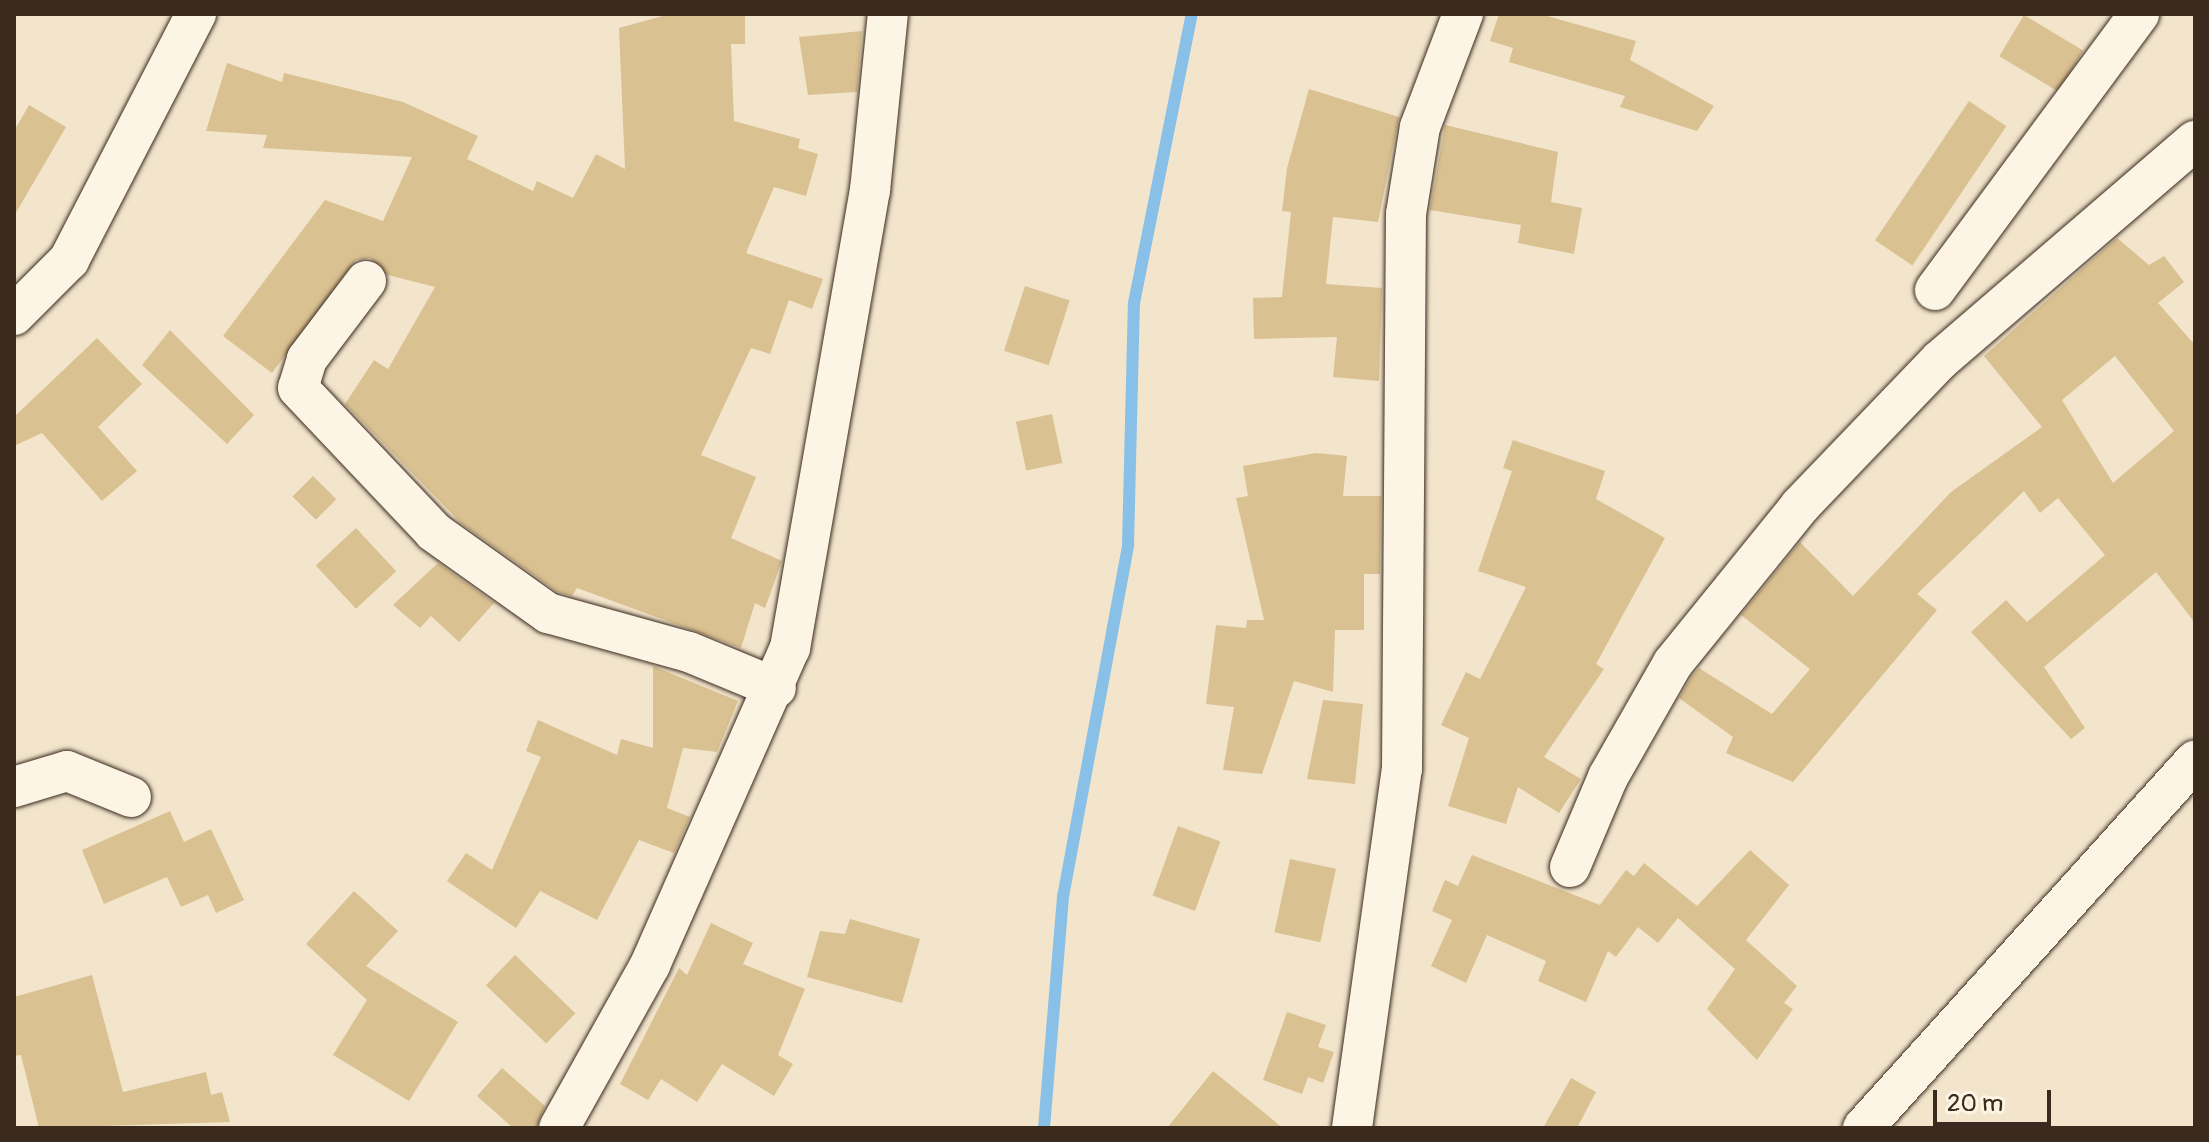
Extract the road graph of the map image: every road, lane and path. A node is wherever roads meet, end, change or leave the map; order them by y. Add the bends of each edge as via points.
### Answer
1 (196, 14) edge
2 (888, 14) edge
3 (1463, 14) edge
4 (2139, 14) edge
5 (2195, 141) edge
6 (366, 281) dead end
7 (1935, 290) dead end
8 (14, 315) edge
9 (776, 688) junction
10 (2195, 761) edge
11 (14, 787) edge
12 (131, 797) dead end
13 (1570, 867) dead end
14 (559, 1128) edge
15 (1352, 1128) edge
16 (1863, 1128) edge

1 - 8 street via 69,260
2 - 9 street via 870,190 830,394 802,596
3 - 15 street via 1420,127 1406,214 1402,769
4 - 7 street
5 - 13 street via 1940,360 1800,506 1673,663 1608,777
6 - 9 street via 307,359 298,388 434,532 548,613 689,652
9 - 14 street via 650,965
10 - 16 street
11 - 12 street via 67,771

